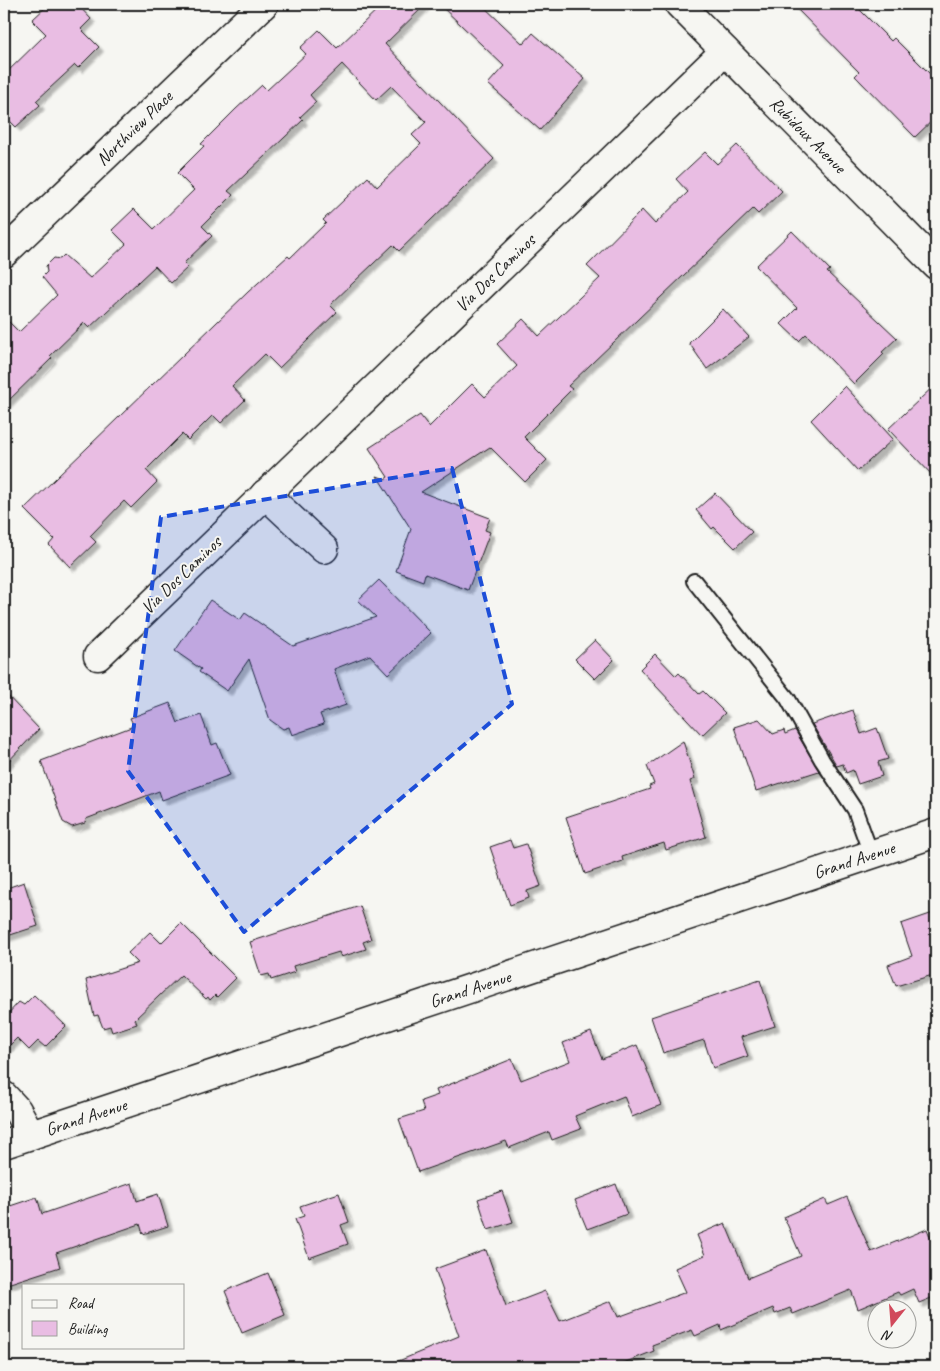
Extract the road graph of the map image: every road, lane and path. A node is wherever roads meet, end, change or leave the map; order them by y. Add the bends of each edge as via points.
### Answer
1 (264, 4) edge
2 (679, 4) edge
3 (725, 51) junction
4 (4, 253) edge
5 (936, 265) edge
6 (265, 494) junction
7 (324, 549) dead end
8 (694, 581) dead end
9 (98, 656) dead end
10 (936, 833) edge
11 (871, 854) junction
12 (4, 1096) edge
13 (31, 1135) junction
14 (4, 1144) edge

1 - 4 street, Northview Place
2 - 3 street, Rubidoux Avenue
3 - 5 street, Rubidoux Avenue
3 - 6 street, Via Dos Caminos
6 - 7 street
6 - 9 street, Via Dos Caminos
8 - 11 lane via 788,699 855,810
10 - 11 street, Grand Avenue
11 - 13 street, Grand Avenue
12 - 13 street via 17,1110
13 - 14 street, Grand Avenue

